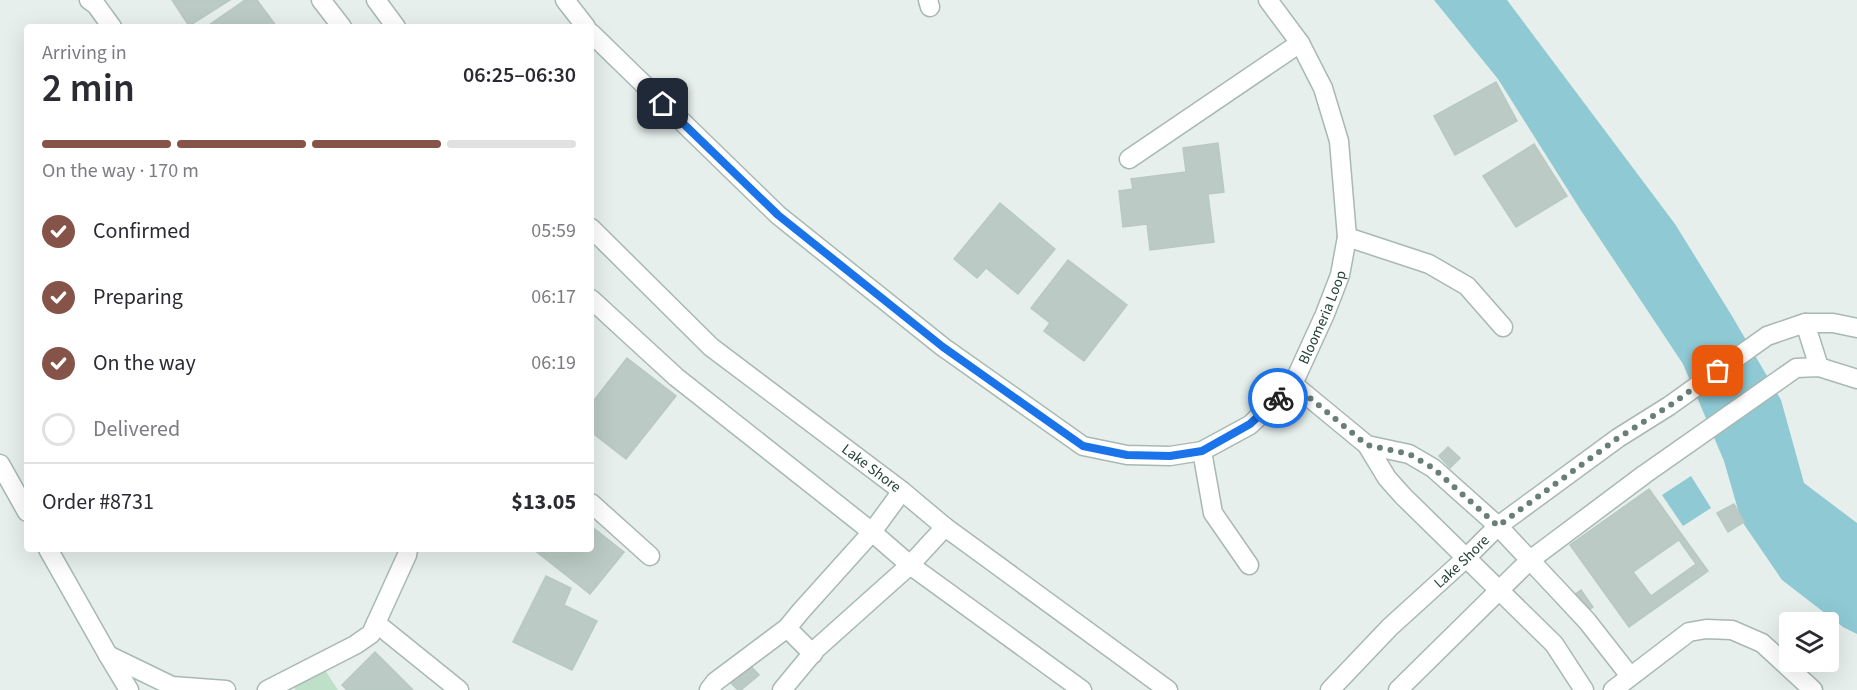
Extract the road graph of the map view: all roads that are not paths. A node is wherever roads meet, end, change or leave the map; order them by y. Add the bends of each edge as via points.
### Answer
1 (89, 0) edge
2 (321, 0) edge
3 (376, 0) edge
4 (565, 0) edge
5 (1268, 0) edge
6 (110, 24) edge
7 (340, 24) edge
8 (394, 24) edge
9 (584, 24) edge
10 (594, 36) edge
11 (1300, 43) junction
12 (1129, 159) dead end
13 (594, 231) edge
14 (1347, 237) junction
15 (594, 302) edge
16 (1805, 323) junction
17 (1503, 327) dead end
18 (1857, 328) edge
19 (1819, 367) junction
20 (1857, 379) edge
21 (1293, 384) junction
22 (1367, 445) junction
23 (1202, 451) junction
24 (0, 464) edge
25 (21, 488) edge
26 (902, 491) junction
27 (594, 506) edge
28 (1498, 526) junction
29 (945, 528) junction
30 (872, 532) junction
31 (50, 552) edge
32 (408, 552) edge
33 (650, 556) dead end
34 (1466, 558) junction
35 (1530, 560) junction
36 (910, 565) junction
37 (1249, 565) dead end
38 (1499, 590) junction
39 (376, 623) junction
40 (787, 628) junction
41 (813, 654) junction
42 (108, 655) junction
43 (1630, 676) junction
44 (129, 690) edge
45 (226, 690) edge
46 (267, 690) edge
47 (459, 690) edge
48 (709, 690) edge
49 (782, 690) edge
50 (1082, 690) edge
51 (1168, 690) edge
52 (1330, 690) edge
53 (1398, 690) edge
54 (1584, 690) edge
55 (1612, 690) edge
56 (1813, 690) edge

1 - 6 street
2 - 7 street
3 - 8 street
4 - 9 street
5 - 11 street, Bloomeria Loop
10 - 23 street, Bloomeria Loop via 778,215 943,347 1083,446 1127,455 1170,456
11 - 12 street
11 - 14 street, Bloomeria Loop via 1323,88 1338,141
13 - 26 street, Lake Shore via 711,347
14 - 17 street via 1429,264 1467,286
14 - 21 street, Bloomeria Loop via 1340,275
15 - 30 street via 676,377
16 - 18 street, Lake Shore
16 - 19 street
16 - 28 street, Lake Shore via 1767,336
19 - 20 street
19 - 35 street via 1796,368
21 - 22 street
21 - 23 street, Bloomeria Loop via 1250,424
22 - 28 street via 1409,454 1433,468
22 - 34 street via 1387,478
23 - 37 street via 1213,513
24 - 25 street
26 - 29 street, Lake Shore
26 - 30 street
27 - 33 street
28 - 34 street, Lake Shore
28 - 35 street
29 - 36 street
29 - 51 street, Lake Shore
30 - 36 street
30 - 40 street
31 - 42 street
32 - 39 street
34 - 38 street
34 - 52 street, Lake Shore via 1390,627
35 - 38 street
35 - 43 street via 1587,621
36 - 41 street
36 - 50 street
38 - 53 street
38 - 54 street via 1554,644
39 - 46 street via 371,634 355,645
39 - 47 street
40 - 41 street
40 - 48 street
41 - 49 street
42 - 44 street
42 - 45 street via 172,686
43 - 55 street
43 - 56 street via 1689,632 1732,630 1762,643

